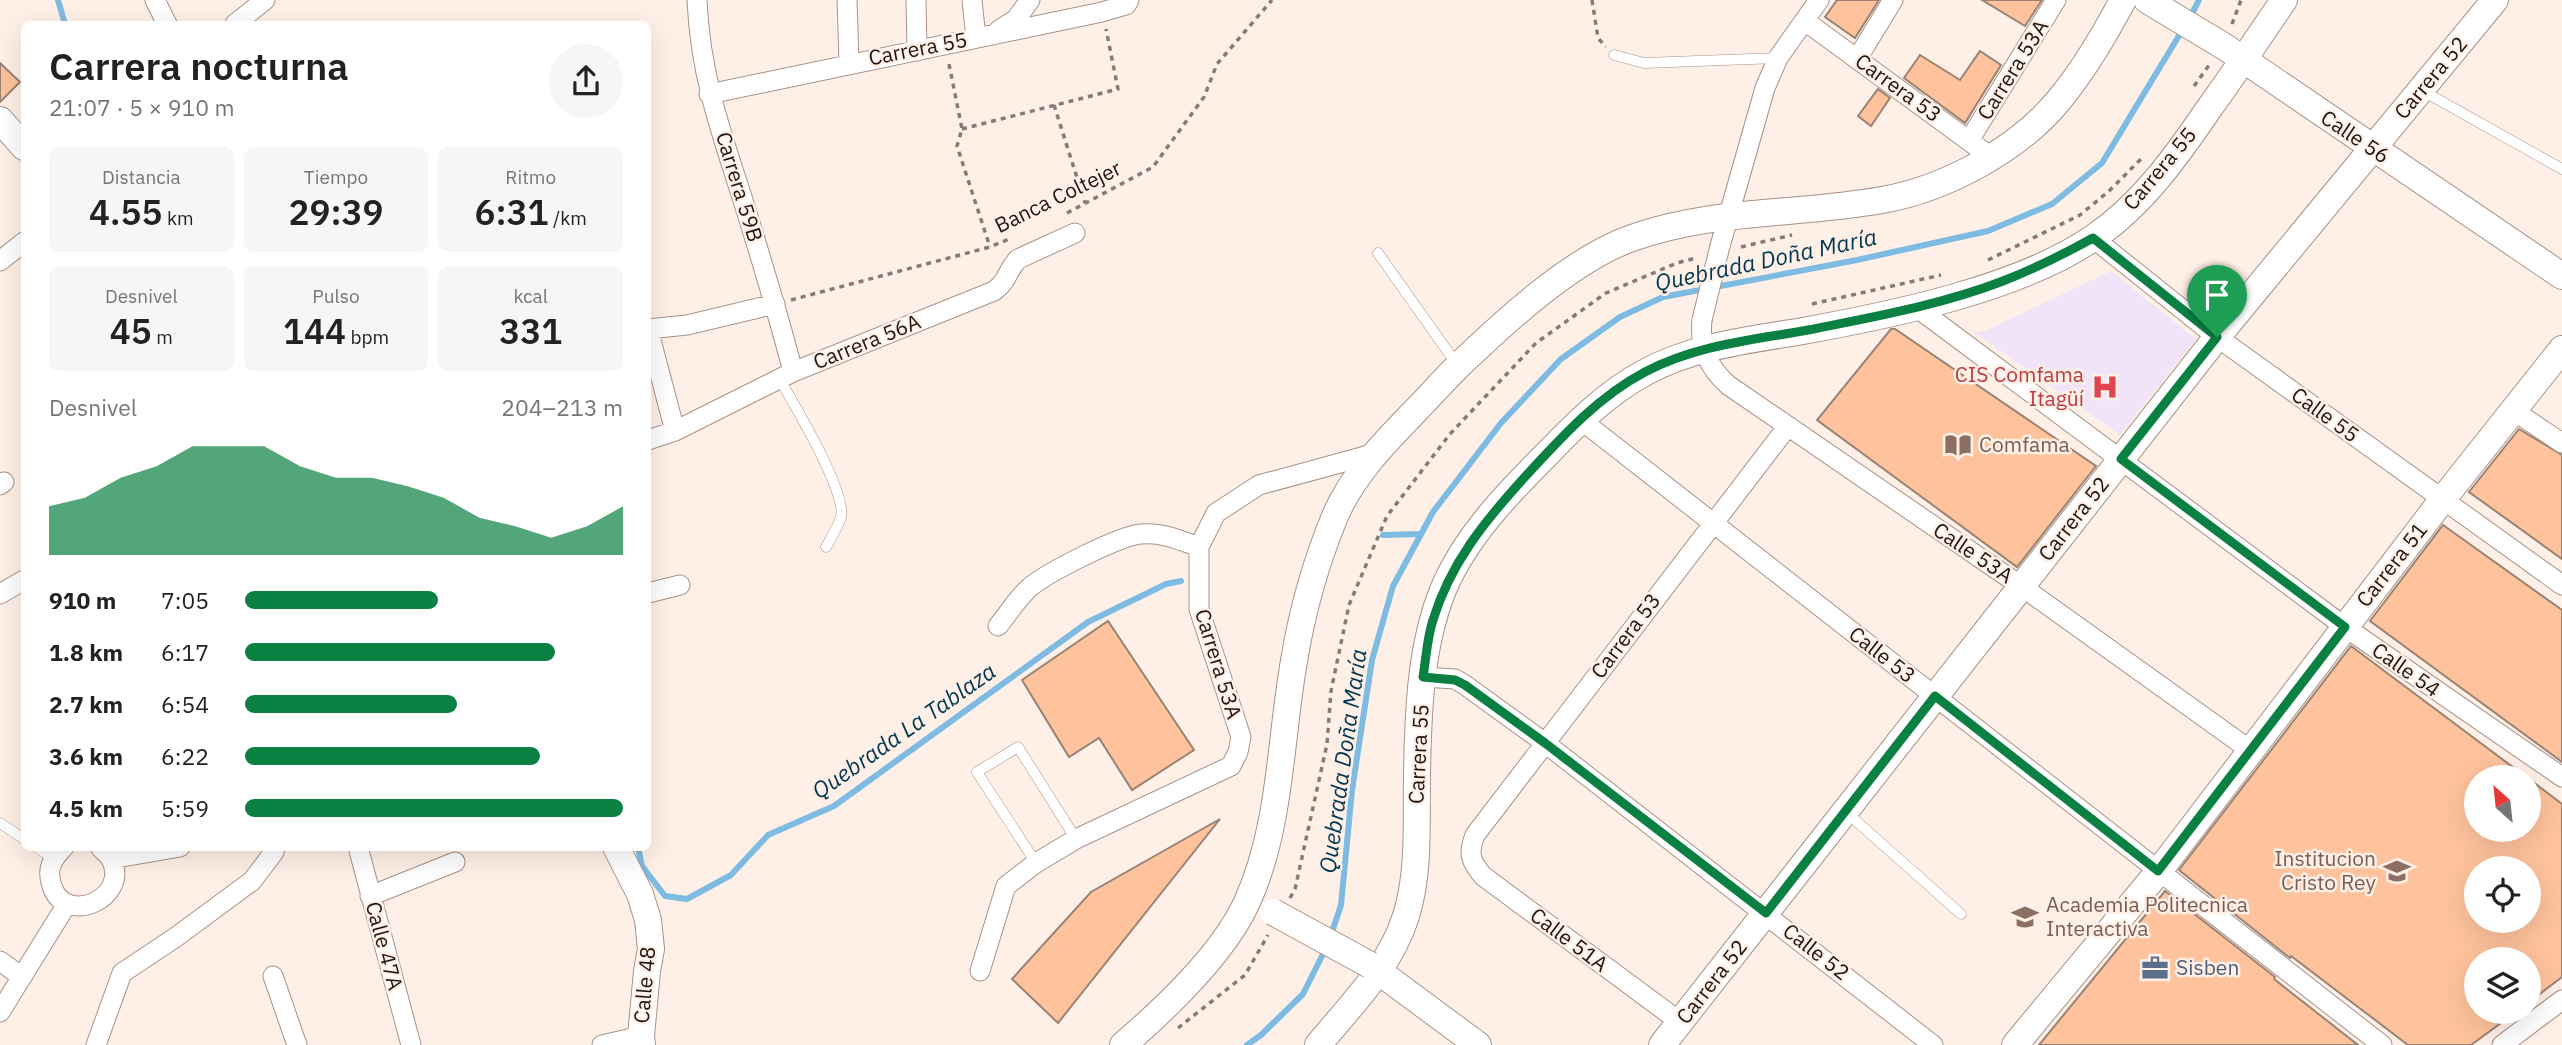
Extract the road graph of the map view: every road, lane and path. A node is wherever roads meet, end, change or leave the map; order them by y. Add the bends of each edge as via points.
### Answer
1 (155, 0) edge
2 (265, 0) edge
3 (697, 0) edge
4 (847, 0) edge
5 (916, 0) edge
6 (972, 0) edge
7 (1030, 0) edge
8 (1272, 0) edge
9 (1592, 0) edge
10 (1819, 0) edge
11 (1894, 0) edge
12 (2056, 0) edge
13 (2123, 0) edge
14 (2284, 0) edge
15 (2495, 0) edge
16 (1128, 2) edge
17 (2153, 3) edge
18 (1102, 12) junction
19 (1805, 20) junction
20 (166, 21) edge
21 (239, 21) edge
22 (983, 37) junction
23 (945, 45) junction
24 (2226, 49) junction
25 (916, 51) junction
26 (1614, 55) joint
27 (1778, 58) junction
28 (1857, 59) junction
29 (849, 63) junction
30 (2193, 89) dead end
31 (2422, 91) junction
32 (709, 94) junction
33 (1054, 105) junction
34 (0, 120) edge
35 (962, 129) junction
36 (1970, 139) junction
37 (21, 144) edge
38 (2372, 148) junction
39 (2145, 156) dead end
40 (1991, 157) junction
41 (2562, 169) edge
42 (1086, 204) junction
43 (1727, 216) junction
44 (1058, 218) dead end
45 (1075, 233) dead end
46 (1798, 234) dead end
47 (1014, 238) dead end
48 (2093, 238) junction
49 (21, 244) edge
50 (990, 247) junction
51 (1718, 250) junction
52 (1378, 253) dead end
53 (0, 261) edge
54 (1982, 263) dead end
55 (1952, 272) dead end
56 (2562, 276) edge
57 (775, 304) junction
58 (1807, 305) dead end
59 (1916, 307) junction
60 (651, 329) edge
61 (2217, 337) junction
62 (651, 340) edge
63 (2562, 349) edge
64 (1703, 350) junction
65 (1459, 366) junction
66 (786, 375) junction
67 (2514, 411) junction
68 (1581, 420) junction
69 (1788, 426) junction
70 (675, 430) junction
71 (651, 439) edge
72 (2562, 443) edge
73 (1373, 454) junction
74 (2121, 459) junction
75 (2443, 499) junction
76 (1712, 524) junction
77 (826, 547) dead end
78 (1199, 547) junction
79 (21, 584) edge
80 (680, 585) dead end
81 (2562, 585) edge
82 (2021, 586) junction
83 (651, 592) edge
84 (0, 594) edge
85 (998, 626) dead end
86 (2345, 627) junction
87 (1423, 677) junction
88 (1935, 696) junction
89 (1545, 743) junction
90 (2250, 750) junction
91 (2562, 777) edge
92 (1846, 811) junction
93 (0, 823) edge
94 (21, 837) edge
95 (1076, 839) junction
96 (1469, 850) joint
97 (51, 851) edge
98 (130, 851) edge
99 (274, 851) edge
100 (359, 851) edge
101 (618, 851) edge
102 (105, 853) edge
103 (455, 862) dead end
104 (1036, 863) junction
105 (2158, 871) junction
106 (370, 896) junction
107 (1247, 902) junction
108 (67, 904) junction
109 (1766, 913) junction
110 (1961, 914) dead end
111 (1277, 915) junction
112 (0, 961) edge
113 (1375, 968) junction
114 (980, 971) dead end
115 (274, 976) dead end
116 (22, 977) junction
117 (2562, 1000) edge
118 (0, 1012) edge
119 (1680, 1022) junction
120 (1177, 1030) dead end
121 (641, 1041) edge
122 (96, 1045) edge
123 (297, 1045) edge
124 (411, 1045) edge
125 (602, 1045) edge
126 (1123, 1045) edge
127 (1318, 1045) edge
128 (1478, 1045) edge
129 (1662, 1045) edge
130 (1933, 1045) edge
131 (2015, 1045) edge
132 (2382, 1045) edge
133 (2502, 1045) edge

1 - 20 street
2 - 21 street
3 - 32 street, Carrera 59B
4 - 29 street
5 - 25 street
6 - 22 street
7 - 22 street via 1016,19
8 - 42 path, Banca Coltejer via 1217,64 1203,97 1153,167
9 - 26 path via 1598,38
10 - 19 street
11 - 28 street
12 - 36 street, Carrera 53A
13 - 40 street via 2058,101
14 - 24 street, Carrera 55
15 - 31 street, Carrera 52
16 - 18 street, Carrera 55
17 - 24 street, Calle 56
18 - 22 street, Carrera 55
18 - 33 path via 1118,89
19 - 27 street
19 - 28 street, Carrera 53
22 - 23 street, Carrera 55
23 - 25 street, Carrera 55
23 - 35 path
24 - 30 path via 2202,72
24 - 38 street, Calle 56
24 - 48 street, Carrera 55 via 2179,152 2148,189
25 - 29 street, Carrera 55
26 - 27 lane via 1644,62
27 - 43 street
28 - 36 street, Carrera 53
29 - 32 street, Carrera 55
31 - 38 street, Carrera 52
31 - 41 lane
32 - 57 street, Carrera 59B
33 - 35 path
33 - 42 path
34 - 37 street
35 - 50 path via 957,146
36 - 40 street, Carrera 53
38 - 56 street, Calle 56
38 - 61 street, Carrera 52
39 - 54 path via 2080,215
40 - 43 street via 1923,191 1881,201
42 - 44 path, Banca Coltejer
43 - 51 street
43 - 65 street via 1631,238 1593,256 1556,281
45 - 66 street, Carrera 56A via 1018,259 1006,282 994,291
46 - 51 path
47 - 50 path, Banca Coltejer
48 - 59 street, Carrera 55 via 2000,282
48 - 61 street, Calle 55
49 - 53 street
50 - 57 path, Banca Coltejer
51 - 64 street, bridge via 1702,320
51 - 111 path via 1606,293 1536,344 1450,434 1387,516 1349,605 1331,691 1328,744 1294,889
52 - 65 lane
55 - 58 path
57 - 60 street via 687,326
57 - 66 street, Carrera 59B
59 - 64 street, Carrera 55
59 - 74 street, Calle 54
61 - 74 street, Carrera 52
61 - 75 street, Calle 55
62 - 70 street
63 - 67 street, Carrera 51
64 - 68 street, Carrera 55 via 1645,372
64 - 69 street, Calle 53A via 1728,385
65 - 73 street
66 - 70 street, Carrera 56A
66 - 77 lane via 840,503 841,516
67 - 72 street
67 - 75 street, Carrera 51
68 - 76 street, Calle 53
68 - 87 street, Carrera 55 via 1490,515 1464,551 1432,623
69 - 76 street, Carrera 53
69 - 82 street, Calle 53A
70 - 71 street, Carrera 56A
73 - 78 street, Carrera 53A via 1259,485 1216,513
73 - 107 street via 1336,515 1309,593 1294,661 1276,792 1260,867
74 - 82 street, Carrera 52
74 - 86 street, Calle 54
75 - 81 street, Calle 55
75 - 86 street, Carrera 51
76 - 88 street, Calle 53
76 - 89 street, Carrera 53
78 - 85 street via 1169,536 1140,533 1096,550 1028,589
78 - 95 street, Carrera 53A via 1199,609 1241,737 1238,752 1231,766
79 - 84 street
80 - 83 street
82 - 88 street, Carrera 52
82 - 90 street, Calle 53A
86 - 90 street, Carrera 51
86 - 91 street, Calle 54
87 - 89 street, Calle 52 via 1465,685
87 - 113 street, Carrera 55 via 1412,887 1395,944
88 - 92 street, Carrera 52
88 - 105 street, Calle 53
89 - 96 street, Carrera 53 via 1475,835
89 - 109 street, Calle 52
90 - 105 street, Carrera 51
92 - 109 street, Carrera 52
92 - 110 lane
93 - 94 lane
95 - 104 street
95 - 104 lane via 1018,747 978,772
96 - 119 street, Calle 51A via 1483,876
97 - 108 street via 48,875 54,892
98 - 102 street
99 - 122 street via 252,881 122,972
100 - 106 street, Calle 47A
101 - 121 street, Calle 48 via 648,920 651,949
102 - 108 street via 114,875 110,891 83,907
103 - 106 street
104 - 114 street via 1006,887
105 - 131 street, Carrera 51
105 - 132 street, Calle 53
106 - 124 street, Calle 47A
107 - 111 street
107 - 126 street via 1211,958
108 - 116 street
109 - 119 street, Carrera 52
109 - 130 street, Calle 52
111 - 113 street, bridge
111 - 120 path via 1245,975
112 - 116 street
113 - 127 street, Carrera 55
113 - 128 street
115 - 123 street
116 - 118 street
117 - 133 street
119 - 129 street, Carrera 52
121 - 125 street

